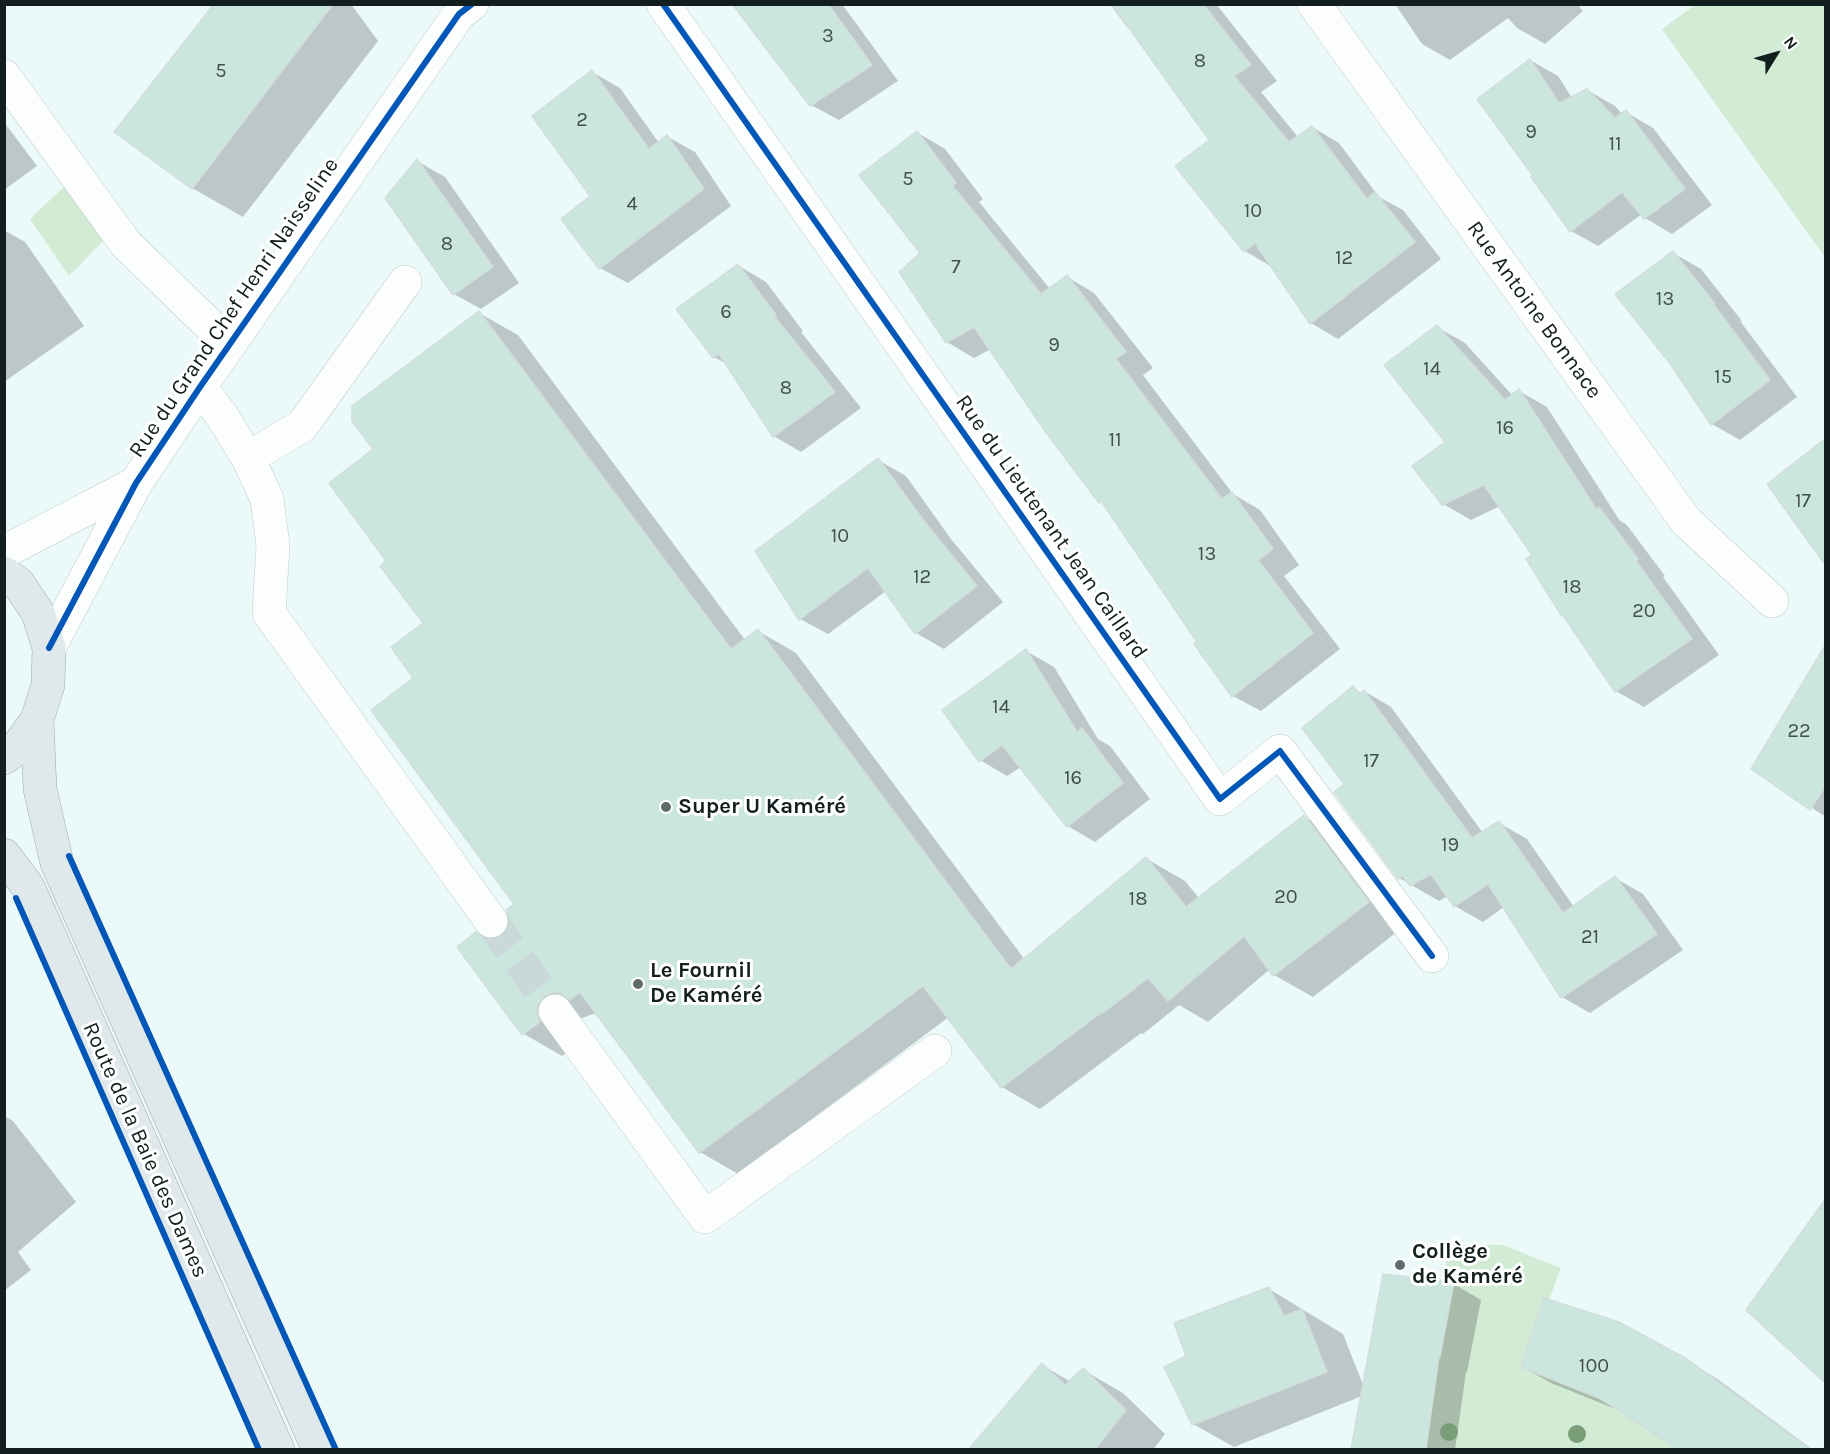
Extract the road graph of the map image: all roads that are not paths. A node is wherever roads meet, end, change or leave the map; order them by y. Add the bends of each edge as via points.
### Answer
1 (663, 4) edge
2 (1314, 4) edge
3 (461, 8) edge
4 (4, 76) edge
5 (405, 282) dead end
6 (229, 344) junction
7 (200, 387) junction
8 (248, 458) junction
9 (136, 483) junction
10 (4, 552) edge
11 (4, 573) edge
12 (1772, 601) dead end
13 (49, 648) junction
14 (37, 720) junction
15 (4, 758) edge
16 (4, 855) edge
17 (491, 921) tunnel mouth
18 (1432, 956) dead end
19 (555, 1011) tunnel mouth
20 (935, 1051) dead end
21 (278, 1449) edge
22 (319, 1449) edge

1 - 18 street, Rue du Lieutenant Jean Caillard via 1220,799 1280,751
2 - 12 street, Rue Antoine Bonnace via 1686,521
3 - 6 street, Rue du Grand Chef Henri Naisseline
4 - 6 street via 126,244
5 - 8 street via 302,426
6 - 7 street, Rue du Grand Chef Henri Naisseline
7 - 8 street
7 - 9 street, Rue du Grand Chef Henri Naisseline
8 - 17 street via 267,499 273,545 269,613
9 - 10 street, Rue du Grand Chef Henri Naisseline
9 - 13 street, Rue du Grand Chef Henri Naisseline
11 - 13 main road via 18,583 38,613
13 - 14 main road via 48,685
14 - 15 main road via 16,749
14 - 22 main road, Route de la Baie des Dames via 40,789 57,863
16 - 21 main road, Route de la Baie des Dames via 28,887
19 - 20 street via 705,1217

